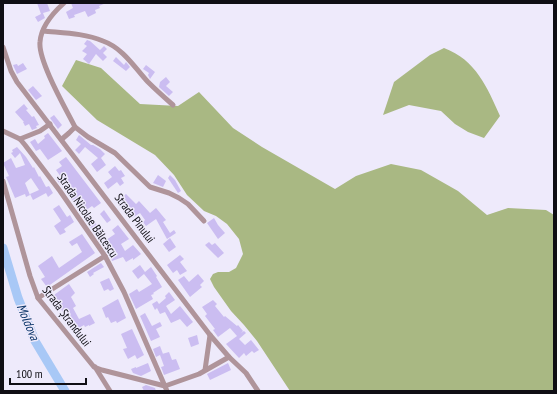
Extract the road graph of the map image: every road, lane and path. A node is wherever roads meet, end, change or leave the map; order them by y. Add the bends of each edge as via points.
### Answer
1 (64, 3) edge
2 (43, 31) junction
3 (3, 47) edge
4 (173, 105) dead end
5 (50, 124) junction
6 (75, 127) junction
7 (3, 131) edge
8 (62, 139) junction
9 (20, 140) junction
10 (3, 180) edge
11 (204, 221) dead end
12 (105, 256) junction
13 (38, 298) junction
14 (210, 335) junction
15 (229, 357) junction
16 (94, 367) junction
17 (205, 370) junction
18 (166, 389) edge
19 (110, 391) edge
20 (258, 391) edge

1 - 2 street via 56,10
2 - 4 street via 88,36 110,44
2 - 6 street via 40,42 42,55 56,91
3 - 5 street, Strada Pinului via 17,82
5 - 8 street, Strada Pinului
5 - 9 street
6 - 8 street
6 - 11 street via 115,153 150,187 179,198
7 - 9 street, Strada Nicolae Bălcescu
8 - 14 street, Strada Pinului
9 - 12 street, Strada Nicolae Bălcescu
10 - 13 street, Strada Ștrandului
12 - 13 street
12 - 18 street, Strada Nicolae Bălcescu via 127,298
13 - 16 street, Strada Ștrandului
14 - 15 street, Strada Pinului
14 - 17 street
15 - 17 street
15 - 20 street, Strada Pinului via 246,373
16 - 18 street
16 - 19 street, Strada Ștrandului
17 - 18 street

